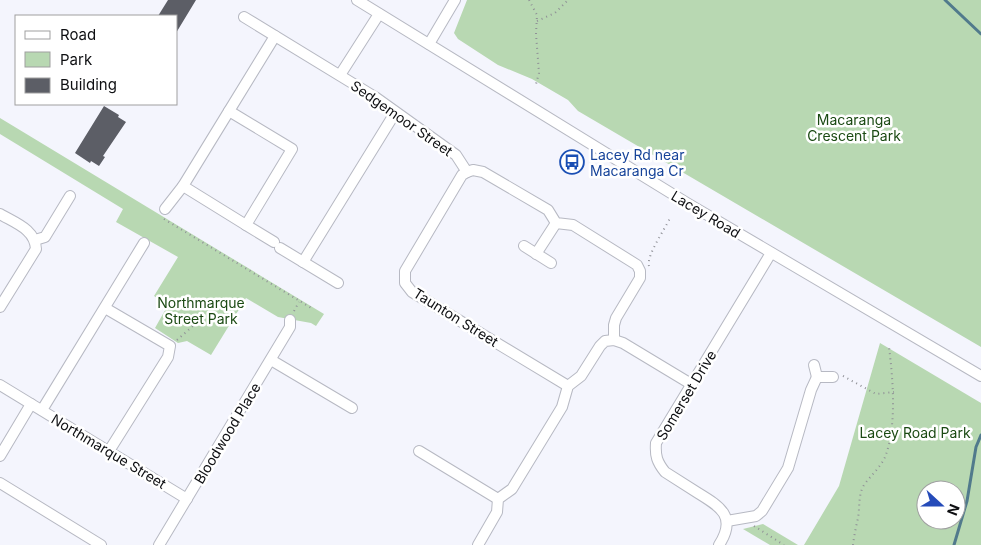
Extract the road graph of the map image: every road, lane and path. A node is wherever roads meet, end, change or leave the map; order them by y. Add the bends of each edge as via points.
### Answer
1 (357, 0) edge
2 (455, 0) edge
3 (529, 0) edge
4 (568, 0) edge
5 (380, 14) junction
6 (244, 18) dead end
7 (537, 20) junction
8 (274, 36) junction
9 (429, 44) junction
10 (340, 75) junction
11 (536, 84) dead end
12 (229, 111) junction
13 (395, 113) junction
14 (467, 172) junction
15 (183, 186) junction
16 (70, 196) dead end
17 (165, 209) joint
18 (0, 214) edge
19 (670, 218) dead end
20 (556, 223) junction
21 (246, 224) junction
22 (35, 240) junction
23 (144, 243) dead end
24 (524, 246) dead end
25 (771, 253) junction
26 (536, 254) junction
27 (304, 262) junction
28 (551, 263) dead end
29 (649, 266) dead end
30 (338, 283) dead end
31 (299, 301) junction
32 (0, 307) edge
33 (105, 308) junction
34 (313, 309) dead end
35 (290, 320) joint
36 (194, 326) dead end
37 (614, 340) junction
38 (170, 346) junction
39 (890, 347) dead end
40 (271, 360) junction
41 (814, 365) dead end
42 (981, 376) edge
43 (816, 377) junction
44 (833, 377) joint
45 (691, 384) junction
46 (0, 385) edge
47 (568, 386) junction
48 (894, 392) junction
49 (31, 404) junction
50 (352, 408) dead end
51 (42, 410) junction
52 (419, 450) dead end
53 (109, 451) junction
54 (0, 456) edge
55 (0, 483) edge
56 (187, 499) junction
57 (498, 499) junction
58 (727, 521) junction
59 (753, 526) dead end
60 (101, 545) edge
61 (159, 545) edge
62 (478, 545) edge
63 (720, 545) edge
64 (784, 545) edge
65 (854, 545) edge

1 - 5 street, Lacey Road
2 - 9 street
3 - 7 path
4 - 7 path via 555,13
5 - 9 street, Lacey Road
5 - 10 street
6 - 8 street, Sedgemoor Street
7 - 11 path via 539,73
8 - 10 street, Sedgemoor Street
8 - 12 street
9 - 25 street, Lacey Road
10 - 13 street, Sedgemoor Street
12 - 15 street
12 - 21 street via 292,149
13 - 14 street, Sedgemoor Street via 456,155
13 - 27 street
14 - 20 street via 483,172 548,210
14 - 47 street, Taunton Street via 405,271 404,283 412,292
15 - 17 street
15 - 21 street
16 - 22 street via 45,237
17 - 31 path via 160,216
18 - 22 street via 31,233
19 - 29 path via 649,258
20 - 26 street
20 - 37 street via 573,225 637,265 640,271 640,278 616,318
21 - 27 street
22 - 32 street via 36,249
23 - 33 street
24 - 26 street
25 - 42 street, Lacey Road
25 - 45 street, Somerset Drive
26 - 28 street
27 - 30 street
31 - 34 path
31 - 35 path
33 - 38 street
33 - 51 street
35 - 40 street, Bloodwood Place via 290,327
36 - 38 path
37 - 45 street
37 - 47 street via 605,341 600,346 581,376
38 - 53 street via 168,357
39 - 48 path
40 - 50 street
40 - 56 street, Bloodwood Place
41 - 43 street
43 - 44 street
43 - 58 street via 791,460 762,511 756,516
44 - 48 path via 845,376 876,394
45 - 58 street, Somerset Drive via 656,443 655,455 665,472 720,507
46 - 49 street, Northmarque Street
47 - 57 street via 562,408 522,473 512,489
48 - 65 path via 885,457 863,486 858,502
49 - 51 street, Northmarque Street
49 - 54 street
51 - 53 street, Northmarque Street
52 - 57 street
53 - 56 street, Northmarque Street
55 - 60 street
56 - 61 street, Bloodwood Place
57 - 62 street via 497,512
58 - 63 street
59 - 64 path

